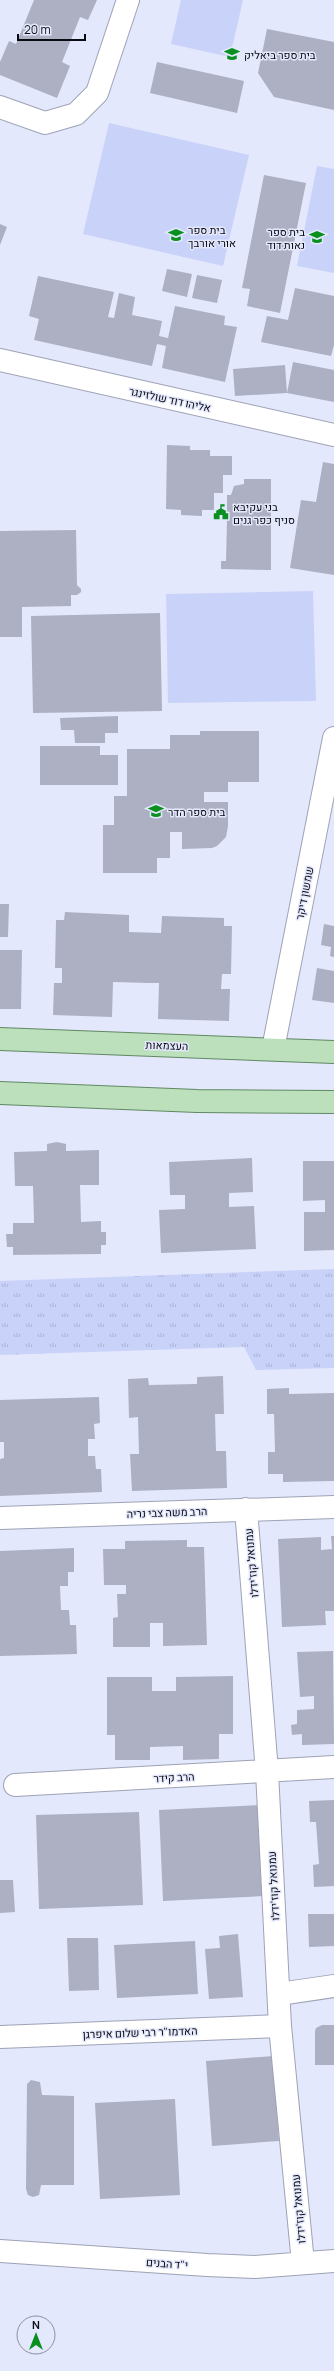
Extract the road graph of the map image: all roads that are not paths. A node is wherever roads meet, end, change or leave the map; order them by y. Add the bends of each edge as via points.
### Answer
1 (128, 0) edge
2 (0, 107) edge
3 (3, 362) edge
4 (334, 435) edge
5 (334, 738) edge
6 (0, 1039) edge
7 (273, 1049) junction
8 (334, 1052) edge
9 (0, 1093) edge
10 (334, 1102) edge
11 (334, 1507) edge
12 (246, 1509) junction
13 (0, 1518) edge
14 (334, 1768) edge
15 (268, 1772) junction
16 (15, 1785) dead end
17 (334, 1986) edge
18 (279, 1994) junction
19 (280, 2026) junction
20 (0, 2037) edge
21 (0, 2252) edge
22 (334, 2261) edge
23 (303, 2263) junction

1 - 2 street via 97,93 76,114 44,123
3 - 4 street, אליהו דוד שולזינגר
5 - 7 street, שמשון דיקר
6 - 7 main road, העצמאות
7 - 8 main road, העצמאות
9 - 10 main road via 196,1101
11 - 12 street, הרב משה צבי נריה
12 - 13 street, הרב משה צבי נריה
12 - 15 street, עמנואל קוז'ידלו
14 - 15 street, הרב קידר
15 - 16 street, הרב קידר
15 - 18 street, עמנואל קוז'ידלו
17 - 18 street
18 - 19 street, עמנואל קוז'ידלו
19 - 20 street, האדמו"ר רבי שלום איפרגן
19 - 23 street, עמנואל קוז'ידלו
21 - 23 street, י"ד הבנים via 207,2266 255,2267
22 - 23 street, י"ד הבנים

